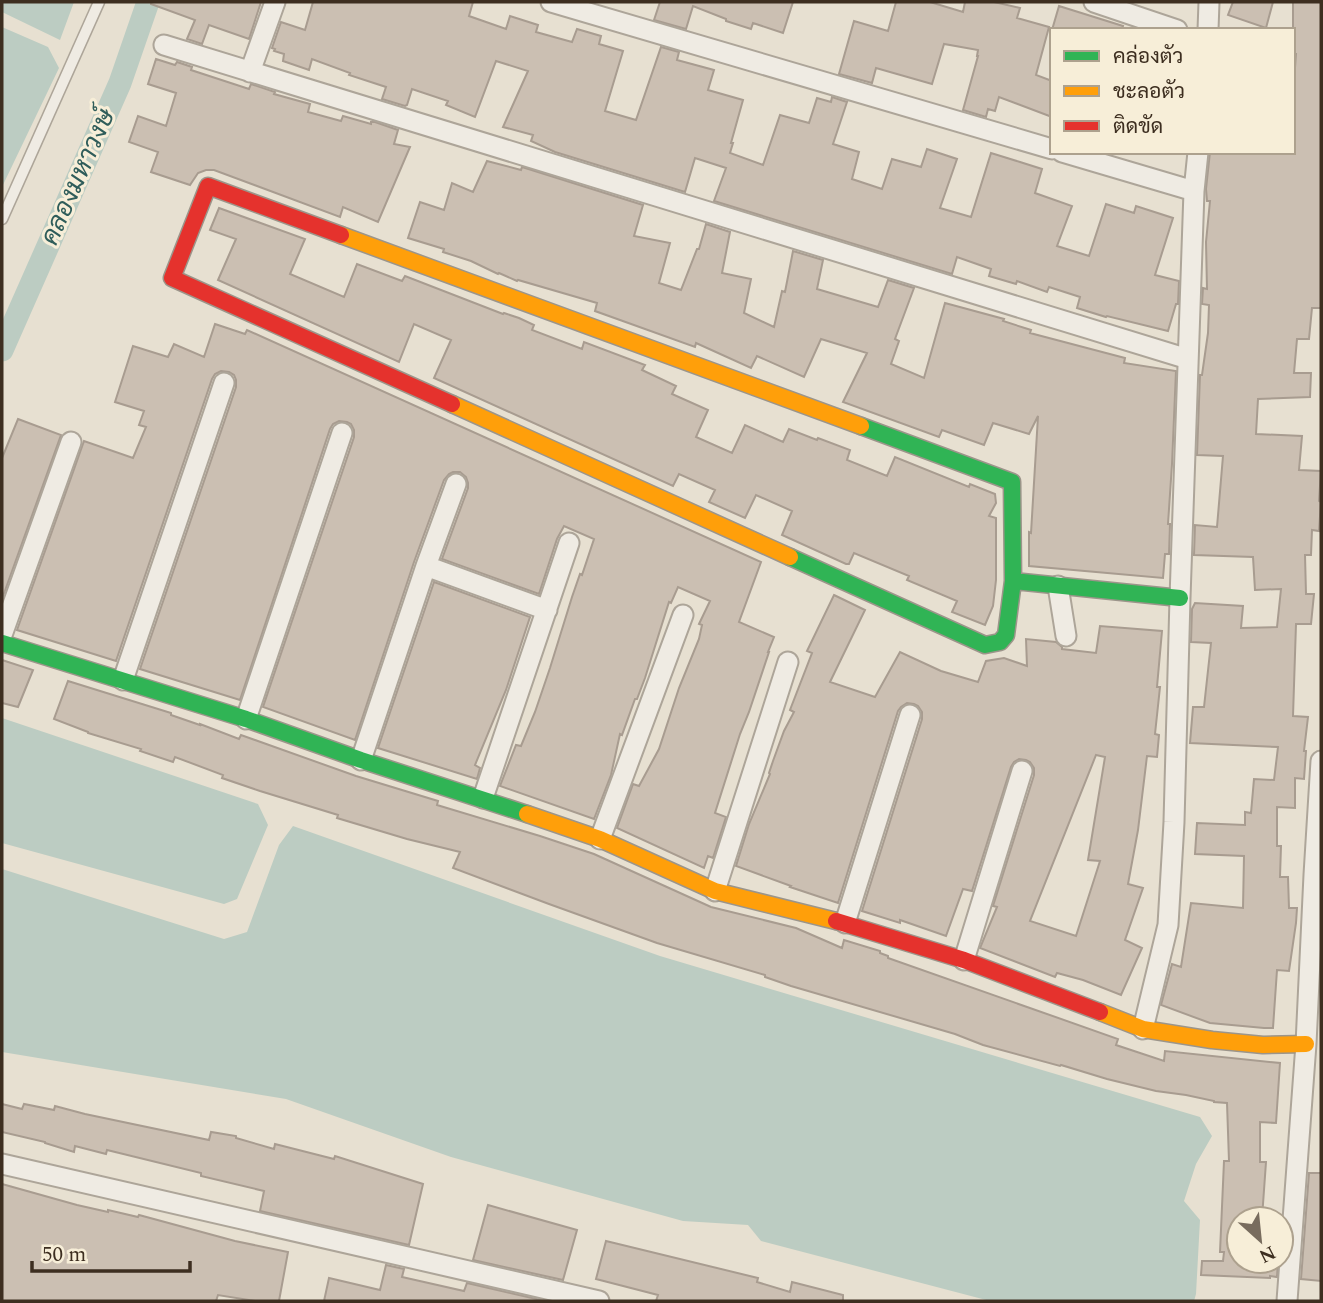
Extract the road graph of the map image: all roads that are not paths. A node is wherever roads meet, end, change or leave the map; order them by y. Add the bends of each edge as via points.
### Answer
1 (99, 2) edge
2 (275, 2) edge
3 (551, 2) edge
4 (1094, 2) edge
5 (1209, 2) edge
6 (1171, 28) edge
7 (1208, 28) edge
8 (164, 45) dead end
9 (250, 72) junction
10 (1050, 148) edge
11 (1069, 154) edge
12 (1198, 154) edge
13 (1194, 191) junction
14 (2, 219) edge
15 (1188, 359) junction
16 (224, 383) dead end
17 (342, 433) dead end
18 (71, 442) dead end
19 (456, 484) dead end
20 (569, 542) dead end
21 (425, 566) junction
22 (1013, 581) junction
23 (1058, 586) junction
24 (1180, 598) junction
25 (547, 610) junction
26 (683, 615) dead end
27 (2, 635) edge
28 (1066, 636) dead end
29 (2, 643) edge
30 (788, 662) dead end
31 (123, 680) junction
32 (910, 715) dead end
33 (246, 719) junction
34 (361, 760) junction
35 (1321, 761) edge
36 (1022, 771) dead end
37 (484, 798) junction
38 (600, 839) junction
39 (715, 891) junction
40 (845, 923) junction
41 (964, 960) junction
42 (1143, 1029) junction
43 (1306, 1044) junction
44 (2, 1164) edge
45 (599, 1301) edge
46 (1287, 1301) edge

1 - 14 lane
2 - 9 street
3 - 10 street
4 - 6 street
5 - 7 street
8 - 9 street
9 - 15 street
11 - 13 street
12 - 13 street
13 - 15 street
15 - 24 street
16 - 31 street
17 - 33 street
18 - 27 street
19 - 21 street
20 - 25 street
21 - 25 street
21 - 34 street
22 - 22 street via 1006,635 1000,642 985,645 172,278 208,186 1012,482
22 - 23 street
23 - 24 street
23 - 28 street
24 - 42 street via 1168,925
25 - 37 street
26 - 38 street
29 - 31 street
30 - 39 street
31 - 33 street
32 - 40 street
33 - 34 street
34 - 37 street
35 - 43 street
36 - 41 street
37 - 38 street
38 - 39 street
39 - 40 street
40 - 41 street
41 - 42 street
42 - 43 street via 1263,1045
43 - 46 street
44 - 45 street

